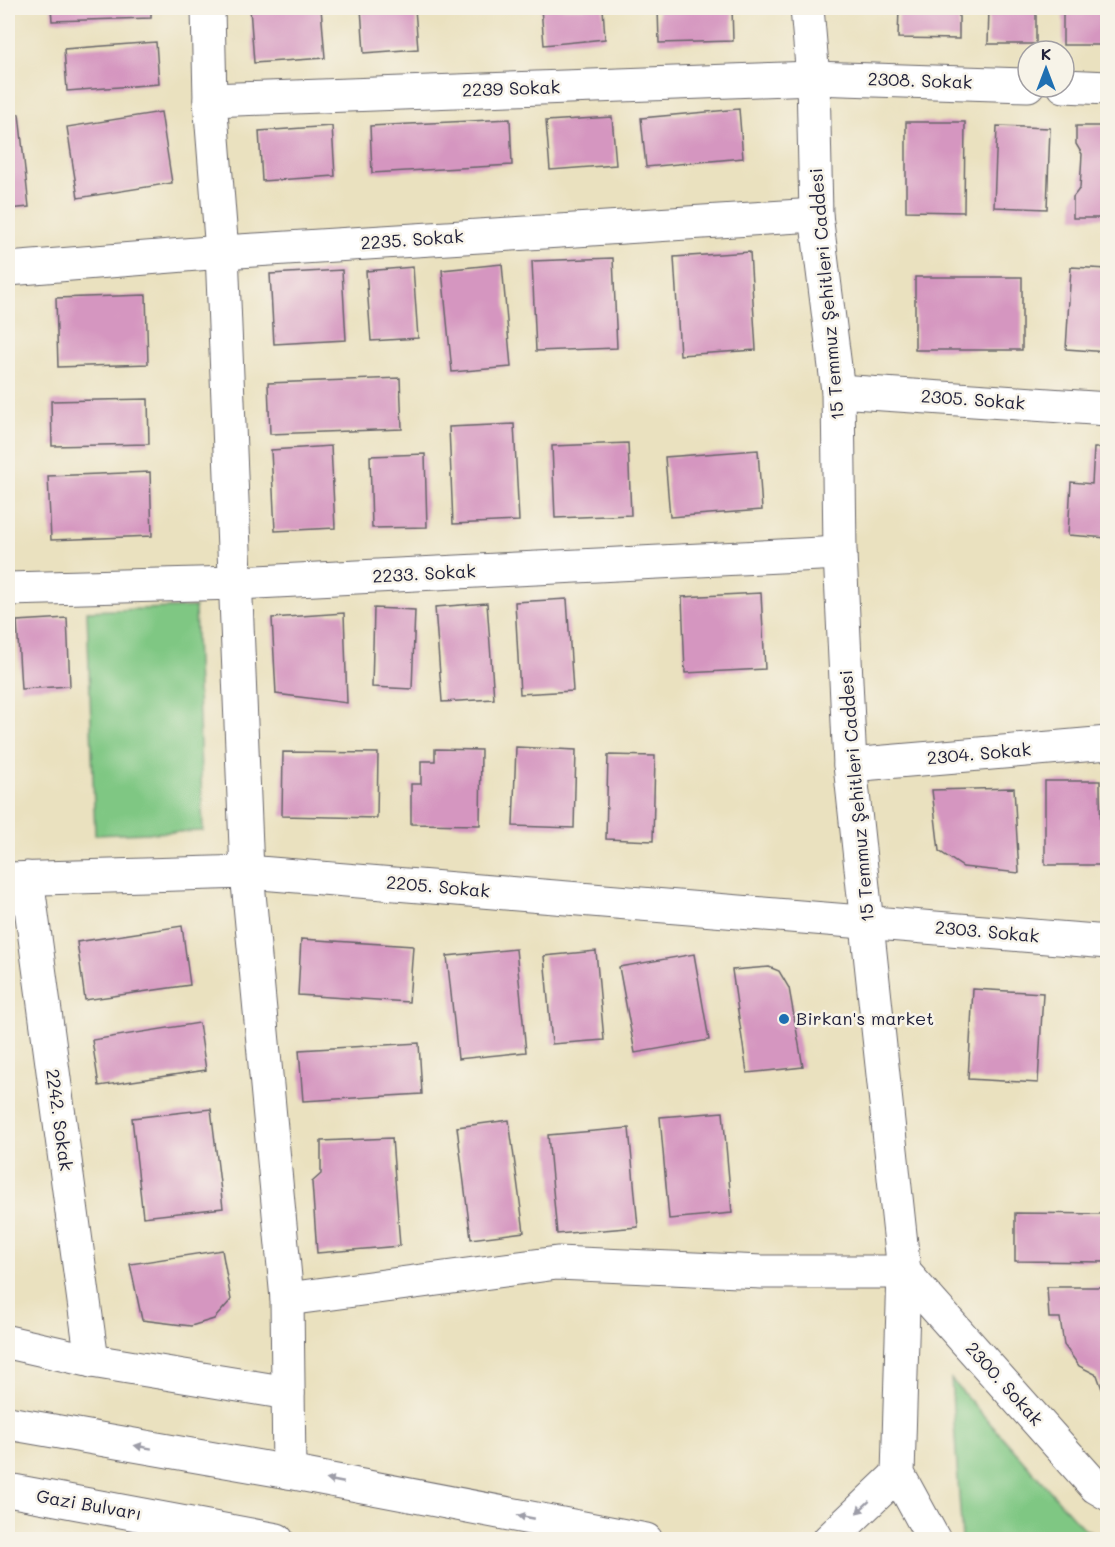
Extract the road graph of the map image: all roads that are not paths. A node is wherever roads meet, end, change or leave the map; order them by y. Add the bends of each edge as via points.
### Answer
1 (208, 8) edge
2 (807, 8) edge
3 (813, 78) junction
4 (1016, 85) edge
5 (1076, 87) edge
6 (1107, 88) edge
7 (210, 100) junction
8 (816, 215) junction
9 (222, 252) junction
10 (8, 269) edge
11 (838, 392) junction
12 (1107, 409) edge
13 (840, 553) junction
14 (236, 583) junction
15 (8, 590) edge
16 (1107, 743) edge
17 (850, 765) junction
18 (247, 872) junction
19 (17, 879) edge
20 (867, 922) junction
21 (1107, 942) edge
22 (903, 1272) junction
23 (287, 1299) junction
24 (8, 1342) edge
25 (92, 1361) junction
26 (288, 1393) junction
27 (8, 1423) edge
28 (289, 1472) junction
29 (898, 1474) junction
30 (8, 1490) edge
31 (1107, 1494) edge
32 (277, 1539) edge
33 (646, 1539) edge
34 (829, 1539) edge
35 (934, 1539) edge

1 - 7 main road
2 - 3 main road, 15 Temmuz Şehitleri Caddesi
3 - 4 main road, 2308. Sokak
3 - 7 main road, 2239 Sokak
3 - 8 main road, 15 Temmuz Şehitleri Caddesi
5 - 6 main road
7 - 9 main road
8 - 9 main road, 2235. Sokak
8 - 11 main road, 15 Temmuz Şehitleri Caddesi
9 - 10 main road, 2235. Sokak
9 - 14 main road
11 - 12 main road, 2305. Sokak
11 - 13 main road, 15 Temmuz Şehitleri Caddesi
13 - 14 main road, 2233. Sokak
13 - 17 main road, 15 Temmuz Şehitleri Caddesi
14 - 15 main road, 2233. Sokak
14 - 18 main road
16 - 17 main road, 2304. Sokak
17 - 20 main road, 15 Temmuz Şehitleri Caddesi
18 - 19 main road, 2205. Sokak
18 - 20 main road, 2205. Sokak
18 - 23 main road
19 - 25 main road, 2242. Sokak
20 - 21 main road, 2303. Sokak
20 - 22 main road, 15 Temmuz Şehitleri Caddesi
22 - 23 main road via 762,1272 557,1263
22 - 29 main road, 15 Temmuz Şehitleri Caddesi
22 - 31 main road, 2300. Sokak via 1096,1487
23 - 26 main road
24 - 25 main road
25 - 26 main road
26 - 28 main road
28 -> 27 main road
33 -> 28 main road
29 -> 34 main road
29 - 35 main road
30 - 32 main road, Gazi Bulvarı

